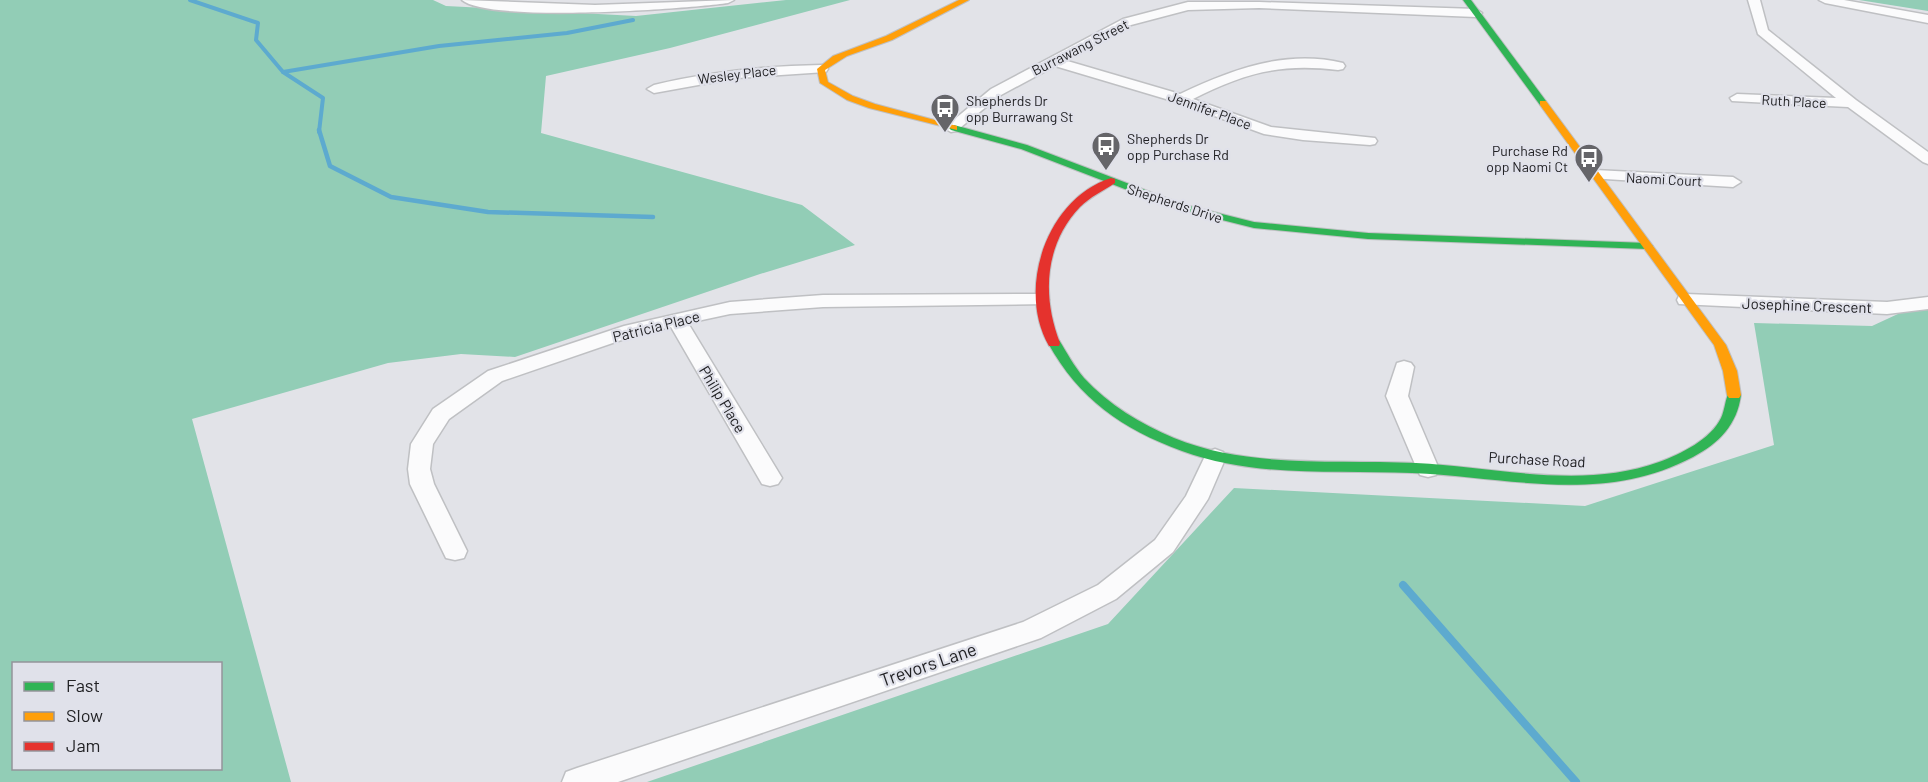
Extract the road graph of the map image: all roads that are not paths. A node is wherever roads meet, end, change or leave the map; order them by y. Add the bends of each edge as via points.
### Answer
1 (468, 0) edge
2 (728, 0) edge
3 (965, 0) edge
4 (1467, 0) edge
5 (1754, 0) edge
6 (1825, 0) edge
7 (1183, 3) edge
8 (1476, 13) junction
9 (1928, 19) edge
10 (1053, 61) junction
11 (1338, 66) dead end
12 (821, 69) junction
13 (654, 89) dead end
14 (1737, 98) dead end
15 (1181, 99) junction
16 (1851, 103) junction
17 (951, 128) junction
18 (1370, 141) dead end
19 (1928, 159) edge
20 (1595, 175) junction
21 (1111, 181) junction
22 (1732, 183) dead end
23 (1647, 246) junction
24 (1040, 300) junction
25 (1686, 300) junction
26 (1928, 303) edge
27 (676, 320) junction
28 (1404, 367) dead end
29 (1215, 456) junction
30 (1428, 469) junction
31 (770, 477) dead end
32 (455, 551) dead end
33 (577, 782) edge

1 - 2 street via 497,6 615,10
3 - 12 main road via 888,38 841,55
4 - 8 main road, Purchase Road
5 - 16 street via 1762,32
6 - 9 street
7 - 8 street, Burrawang Street
7 - 10 street, Burrawang Street via 1127,22
8 - 20 main road, Purchase Road
10 - 15 street, Jennifer Place
10 - 17 street, Burrawang Street via 996,92
11 - 15 street via 1309,61 1254,67 1228,75
12 - 13 street, Wesley Place via 750,70
12 - 17 main road, Shepherds Drive via 824,83 850,98
14 - 16 street, Ruth Place
15 - 18 street, Jennifer Place via 1269,131
16 - 19 street
17 - 21 main road, Shepherds Drive via 1024,147
20 - 22 street, Naomi Court
20 - 23 main road, Purchase Road
21 - 23 main road, Shepherds Drive via 1202,214 1271,228 1368,236
21 - 24 main road, Purchase Road via 1074,206 1051,240
23 - 25 main road, Purchase Road
24 - 27 street, Patricia Place via 823,301 730,308
24 - 29 main road, Purchase Road via 1046,330 1070,371 1090,395 1158,437
25 - 26 street, Josephine Crescent via 1887,308
25 - 30 main road, Purchase Road via 1720,345 1732,370 1736,399 1722,431 1700,450 1672,466 1619,478 1560,479
27 - 31 street, Philip Place
27 - 32 street, Patricia Place via 631,330 519,366 495,376 441,414 423,444 419,469 422,484
28 - 30 street via 1397,396
29 - 30 main road, Purchase Road via 1252,462
29 - 33 street, Trevors Lane via 1196,499 1164,546 1107,592 1032,630

